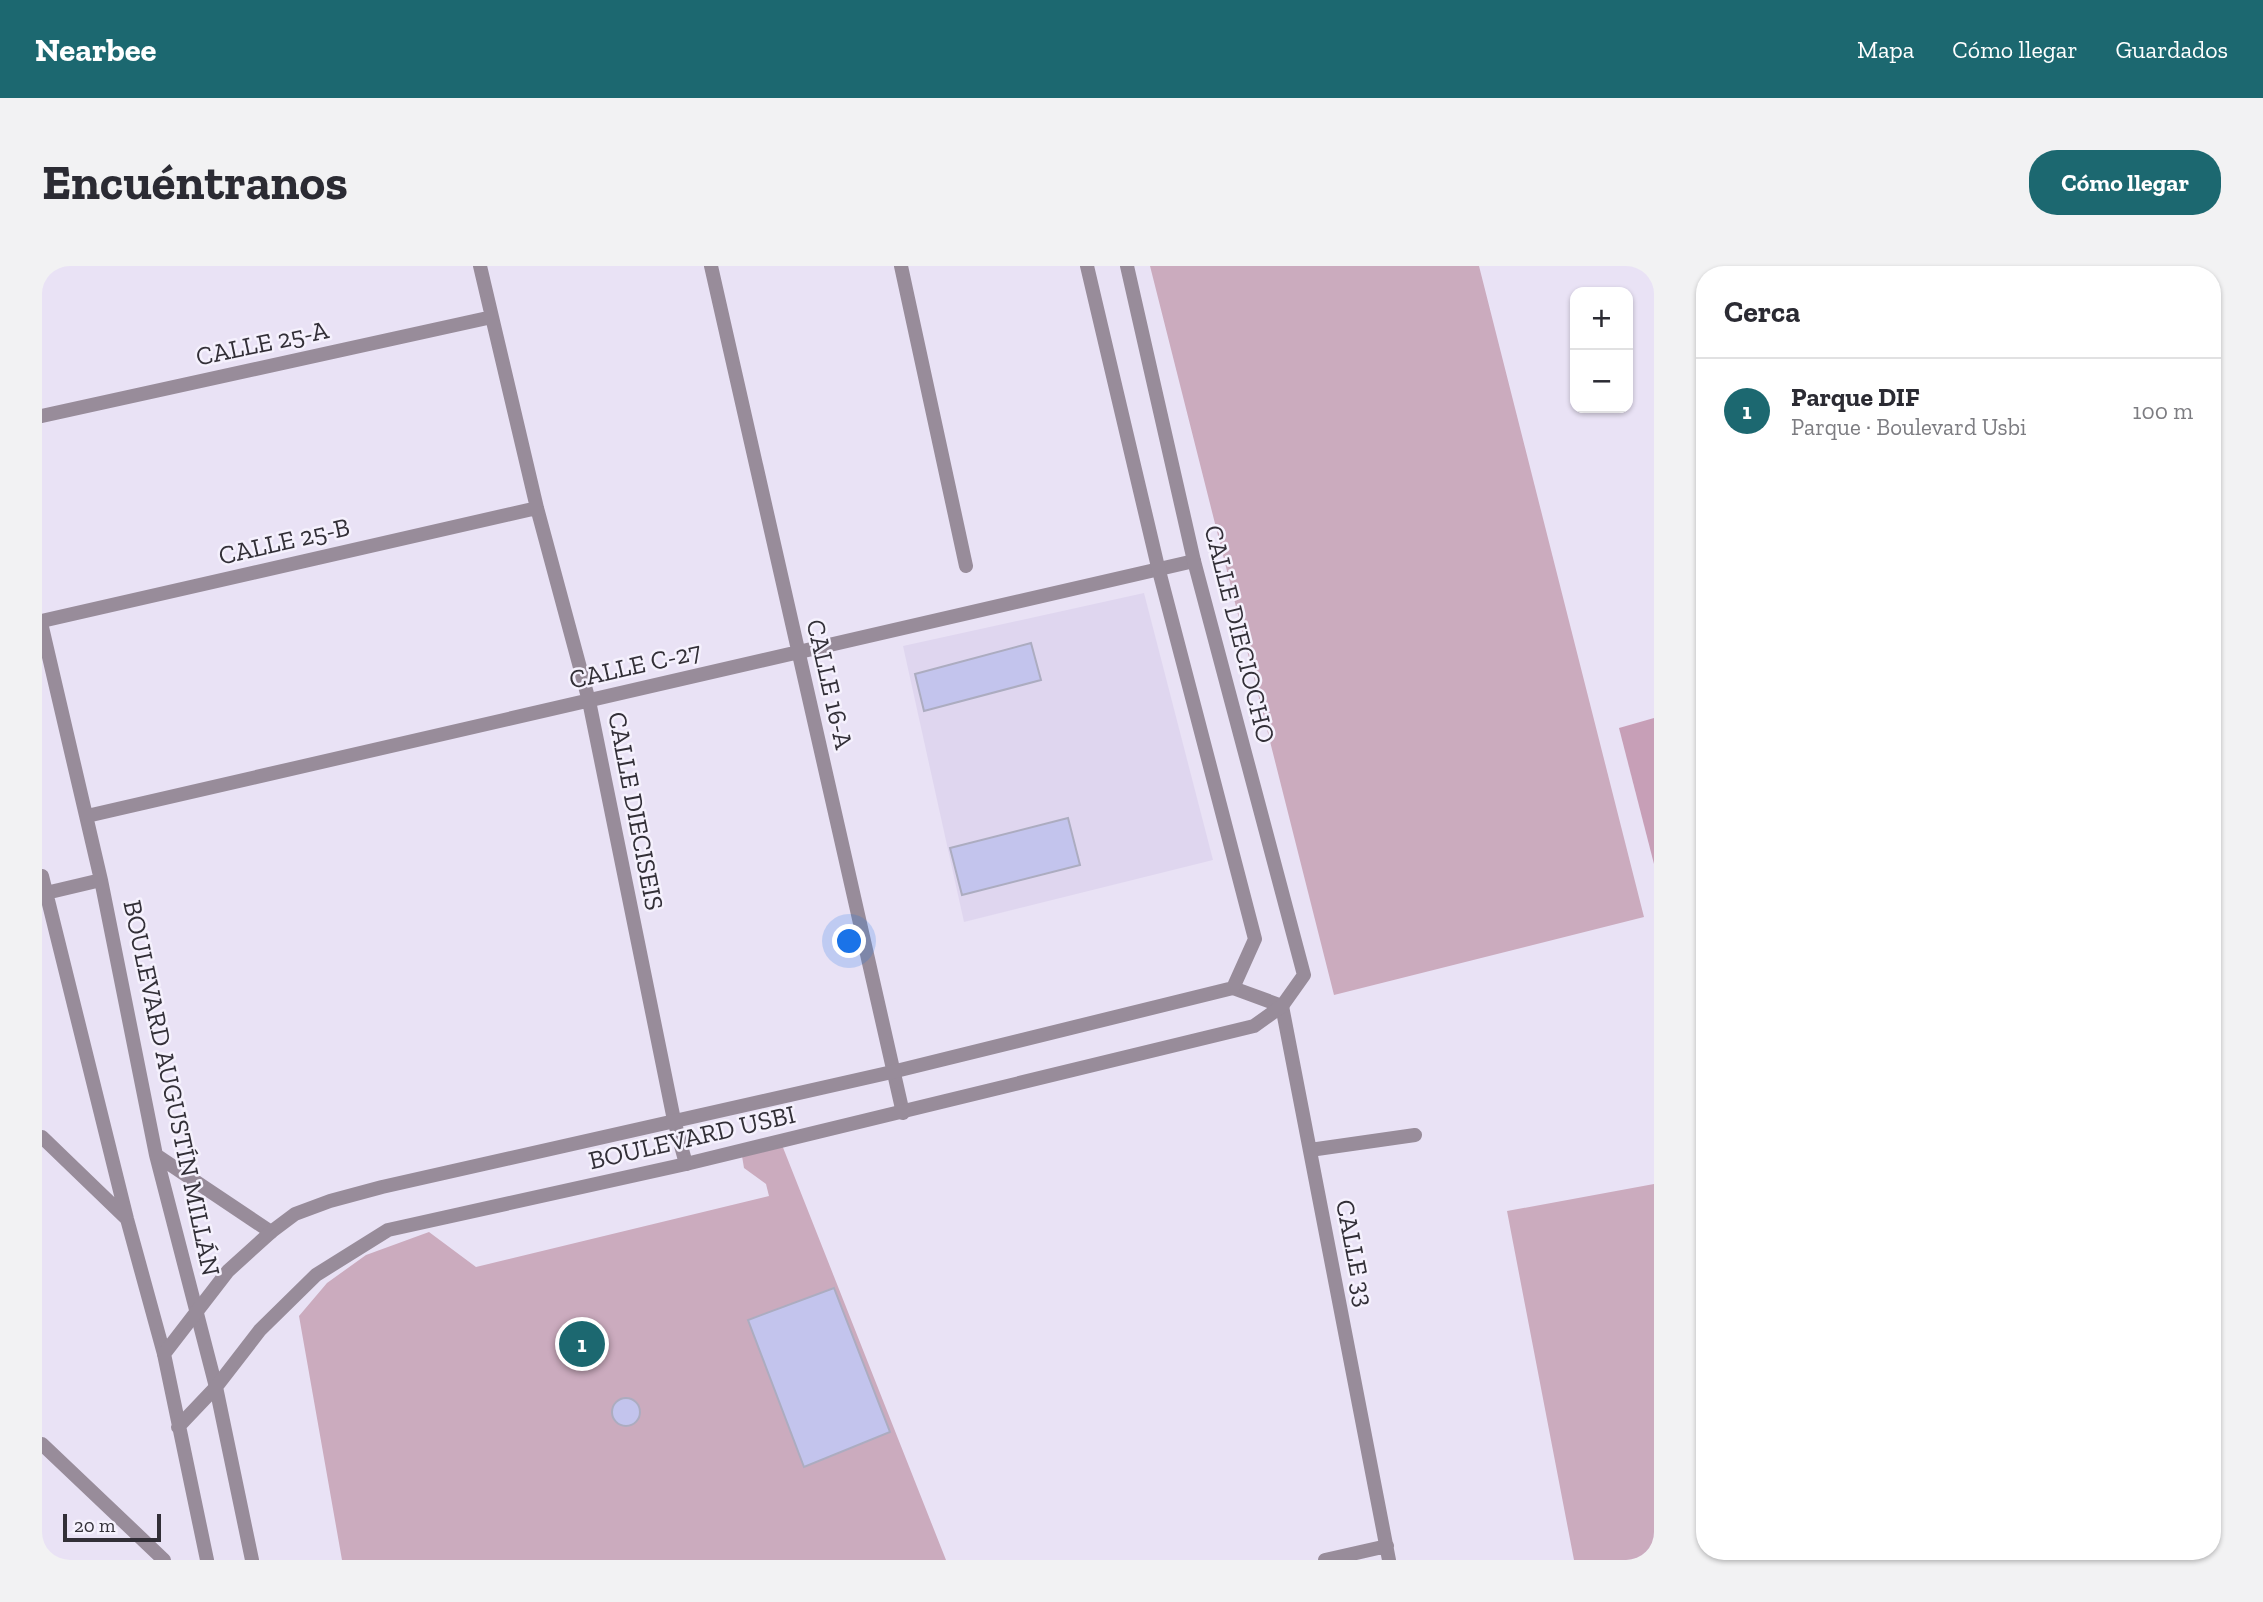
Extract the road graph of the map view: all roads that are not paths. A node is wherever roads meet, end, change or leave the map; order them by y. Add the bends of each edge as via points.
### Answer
1 (480, 266) edge
2 (711, 266) edge
3 (901, 266) edge
4 (1087, 266) edge
5 (1127, 266) edge
6 (492, 317) junction
7 (42, 416) edge
8 (537, 508) junction
9 (1194, 561) junction
10 (966, 566) dead end
11 (1158, 567) junction
12 (42, 621) edge
13 (42, 627) edge
14 (798, 651) junction
15 (589, 701) junction
16 (87, 816) junction
17 (42, 876) edge
18 (101, 880) junction
19 (44, 895) edge
20 (1233, 988) junction
21 (1282, 1006) junction
22 (892, 1072) junction
23 (903, 1113) junction
24 (674, 1120) junction
25 (1415, 1135) dead end
26 (42, 1137) edge
27 (1310, 1150) junction
28 (156, 1155) junction
29 (686, 1164) junction
30 (127, 1219) junction
31 (271, 1232) junction
32 (197, 1314) junction
33 (164, 1354) junction
34 (216, 1387) junction
35 (178, 1427) junction
36 (42, 1444) edge
37 (1388, 1553) edge
38 (164, 1560) edge
39 (207, 1560) edge
40 (252, 1560) edge
41 (1325, 1560) edge

1 - 6 street, CALLE DIECISEIS
2 - 14 street, CALLE 16-A
3 - 10 street
4 - 11 street
5 - 9 street, CALLE DIECIOCHO
6 - 7 street, CALLE 25-A
6 - 8 street, CALLE DIECISEIS
8 - 12 street, CALLE 25-B
8 - 15 street, CALLE DIECISEIS
9 - 11 street, CALLE C-27
9 - 21 street, CALLE DIECIOCHO via 1304,975
11 - 14 street, CALLE C-27
11 - 20 street via 1255,939
13 - 16 street, BOULEVARD AUGUSTÍN MILLÁN
14 - 15 street, CALLE C-27
14 - 22 street, CALLE 16-A
15 - 16 street, CALLE C-27
15 - 24 street, CALLE DIECISEIS
16 - 18 street, BOULEVARD AUGUSTÍN MILLÁN
17 - 19 street
18 - 19 street
18 - 28 street, BOULEVARD AUGUSTÍN MILLÁN
19 - 30 street
20 - 21 street
20 - 22 street, BOULEVARD USBI
21 - 23 street, BOULEVARD USBI via 1254,1026
21 - 27 street, CALLE 33
22 - 23 street, CALLE 16-A
22 - 24 street, BOULEVARD USBI
23 - 29 street, BOULEVARD USBI
24 - 29 street, CALLE DIECISEIS
24 - 31 street, BOULEVARD USBI via 382,1186 295,1214
25 - 27 street
26 - 30 street
27 - 37 street, CALLE 33
28 - 31 street
28 - 32 street, BOULEVARD AUGUSTÍN MILLÁN
29 - 34 street, BOULEVARD USBI via 388,1230 316,1275 260,1330
30 - 33 street
31 - 32 street, BOULEVARD USBI via 228,1271
32 - 33 street, BOULEVARD USBI
32 - 34 street, BOULEVARD AUGUSTÍN MILLÁN
33 - 35 street
34 - 35 street, BOULEVARD USBI
34 - 40 street, BOULEVARD AUGUSTÍN MILLÁN
35 - 39 street
36 - 38 street
37 - 41 street

